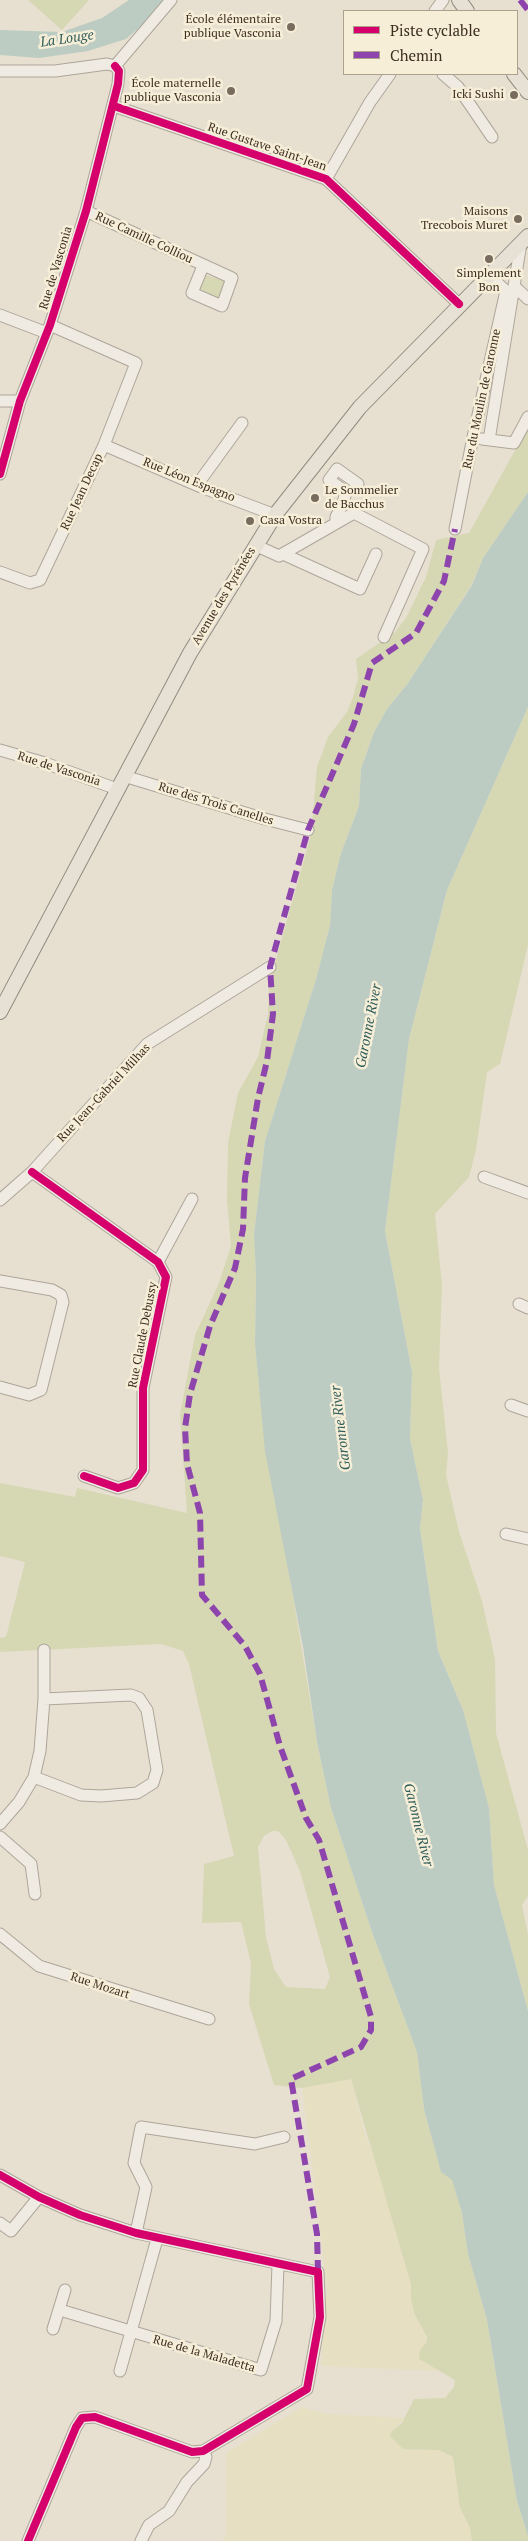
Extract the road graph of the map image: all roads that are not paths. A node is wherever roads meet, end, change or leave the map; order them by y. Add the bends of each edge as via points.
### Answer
1 (171, 0) edge
2 (458, 0) edge
3 (466, 10) edge
4 (115, 66) junction
5 (0, 71) edge
6 (389, 75) edge
7 (444, 75) edge
8 (515, 75) edge
9 (528, 92) edge
10 (114, 106) junction
11 (492, 137) dead end
12 (326, 179) junction
13 (86, 211) junction
14 (524, 240) edge
15 (203, 266) dead end
16 (490, 276) junction
17 (514, 286) junction
18 (528, 299) edge
19 (459, 304) junction
20 (0, 315) edge
21 (49, 329) junction
22 (20, 400) junction
23 (0, 401) edge
24 (528, 417) edge
25 (242, 422) dead end
26 (473, 437) junction
27 (489, 440) junction
28 (104, 445) junction
29 (316, 461) junction
30 (0, 474) edge
31 (333, 474) junction
32 (358, 484) dead end
33 (197, 485) junction
34 (275, 515) junction
35 (336, 523) junction
36 (455, 529) dead end
37 (256, 545) junction
38 (283, 554) junction
39 (376, 554) dead end
40 (0, 572) edge
41 (384, 637) dead end
42 (0, 750) edge
43 (124, 776) junction
44 (117, 789) junction
45 (308, 830) dead end
46 (270, 967) dead end
47 (0, 1012) edge
48 (32, 1172) junction
49 (484, 1177) dead end
50 (528, 1193) edge
51 (192, 1199) dead end
52 (0, 1200) edge
53 (158, 1262) junction
54 (0, 1281) edge
55 (0, 1387) edge
56 (511, 1405) dead end
57 (528, 1411) edge
58 (84, 1476) dead end
59 (506, 1534) dead end
60 (528, 1539) edge
61 (44, 1650) dead end
62 (44, 1698) junction
63 (34, 1777) junction
64 (0, 1824) edge
65 (0, 1837) edge
66 (34, 1894) dead end
67 (0, 1934) edge
68 (209, 2019) dead end
69 (284, 2137) dead end
70 (0, 2175) edge
71 (39, 2197) junction
72 (0, 2223) edge
73 (136, 2233) junction
74 (157, 2239) junction
75 (278, 2265) junction
76 (65, 2290) dead end
77 (60, 2310) junction
78 (54, 2329) dead end
79 (131, 2332) junction
80 (120, 2371) dead end
81 (203, 2451) junction
82 (28, 2541) edge
83 (141, 2541) edge

1 - 4 street
2 - 3 main road
4 - 5 street via 96,65 55,72
4 - 10 street, Rue de Vasconia via 119,77
6 - 12 street
7 - 11 street via 458,87
8 - 9 main road
10 - 12 street, Rue Gustave Saint-Jean
10 - 13 street, Rue de Vasconia
12 - 19 street, Rue Gustave Saint-Jean
13 - 15 street, Rue Camille Colliou
13 - 21 street, Rue de Vasconia
14 - 16 main road, Avenue des Pyrénées
14 - 17 street
16 - 19 main road, Avenue des Pyrénées
16 - 26 street, Rue du Moulin de Garonne via 506,291
17 - 18 street
17 - 27 street
19 - 29 main road, Avenue des Pyrénées via 360,407
20 - 21 street
21 - 22 street, Rue de Vasconia
21 - 28 street, Rue Jean Decap via 136,363
22 - 23 street
22 - 30 street, Rue de Vasconia
24 - 27 street via 514,443
25 - 33 street
26 - 27 street
26 - 36 street, Rue du Moulin de Garonne
28 - 33 street, Rue Léon Espagno
28 - 40 street, Rue Jean Decap via 40,580 30,583
29 - 31 street
29 - 34 main road, Avenue des Pyrénées
31 - 32 street via 337,469
31 - 35 street via 329,480 346,492
33 - 34 street, Rue Léon Espagno
34 - 37 main road, Avenue des Pyrénées
35 - 38 street
35 - 41 street via 354,513 422,549
37 - 38 street via 279,556
37 - 43 main road, Avenue des Pyrénées via 190,653
38 - 39 street via 360,589
42 - 44 street, Rue de Vasconia
43 - 44 main road, Avenue des Pyrénées
43 - 45 street, Rue des Trois Canelles
44 - 47 main road, Avenue des Pyrénées
46 - 48 street, Rue Jean-Gabriel Milhas via 147,1044
48 - 52 street, Rue Jean-Gabriel Milhas
48 - 53 street
49 - 50 street
51 - 53 street
53 - 58 street, Rue Claude Debussy via 166,1277 143,1388 143,1470 134,1483 118,1488
54 - 55 street via 52,1290 61,1295 63,1302 41,1390 29,1394
56 - 57 street
59 - 60 street
61 - 62 street
62 - 63 street via 40,1751
62 - 63 street via 131,1695 139,1698 148,1710 157,1770 153,1783 137,1793 101,1796 81,1795
63 - 64 street
65 - 66 street via 31,1864
67 - 68 street, Rue Mozart via 39,1966
69 - 73 street via 255,2144 141,2127 134,2163 146,2187
70 - 71 street
71 - 72 street via 11,2231
71 - 73 street via 80,2215
73 - 74 street
74 - 75 street
74 - 79 street
75 - 79 street, Rue de la Maladetta via 276,2321 261,2370
75 - 81 street via 318,2272 320,2316 307,2389
76 - 77 street
77 - 78 street
77 - 79 street
79 - 80 street
81 - 82 street via 192,2452 95,2417 82,2418
81 - 83 street via 206,2457 204,2464 187,2482 169,2510 148,2525

